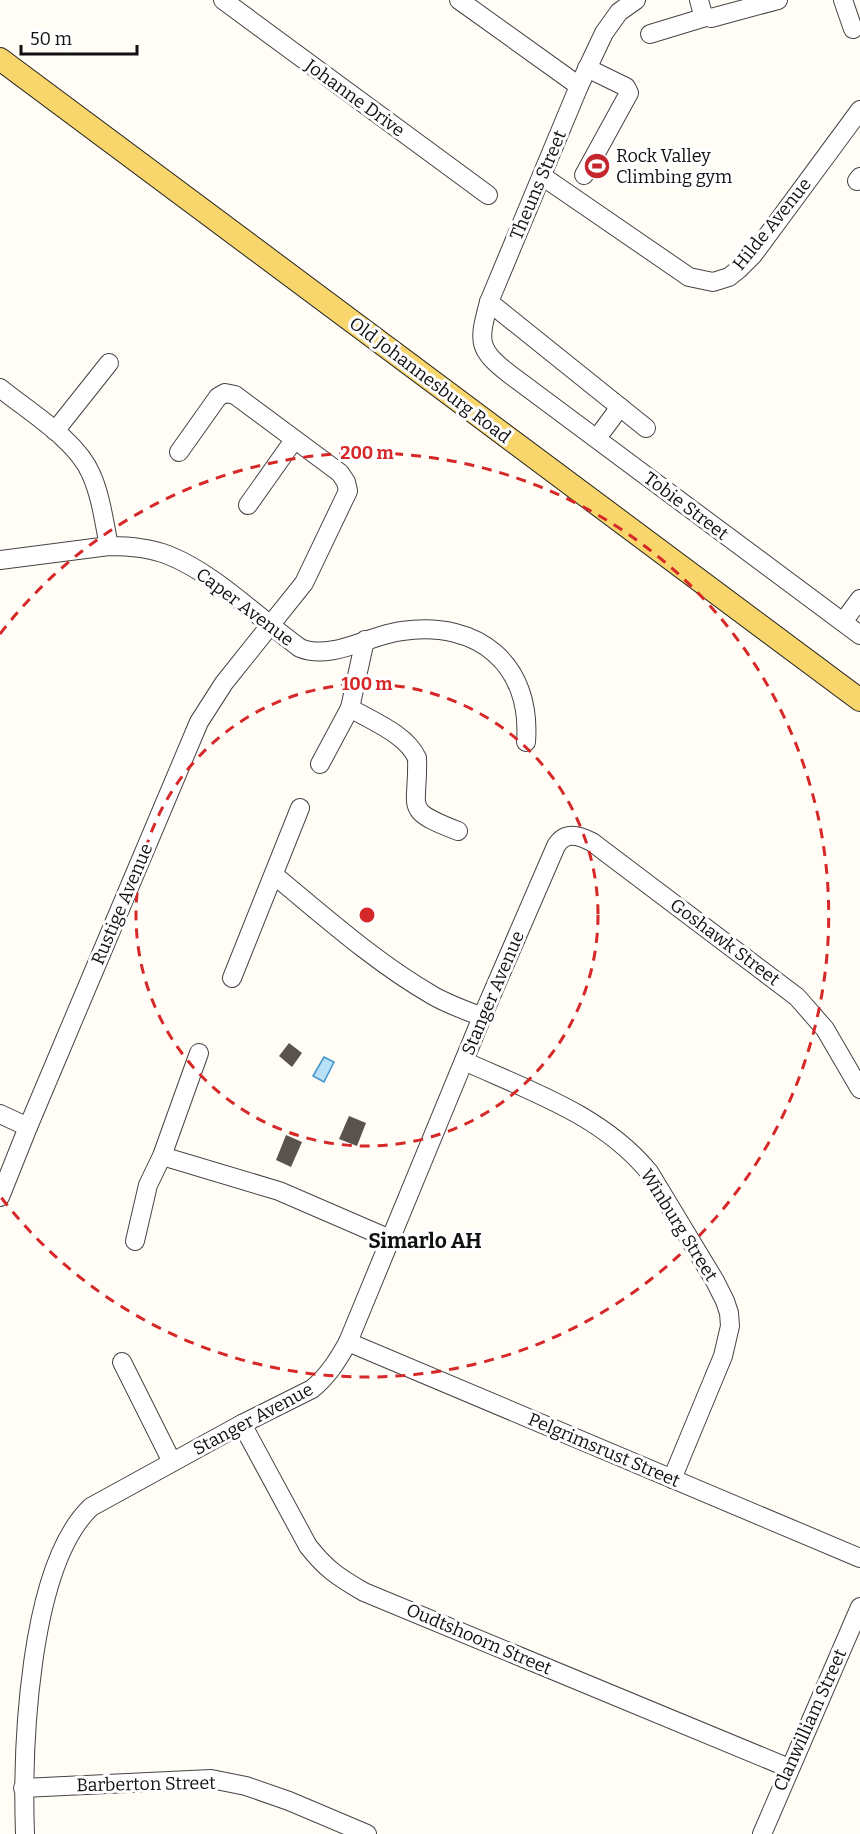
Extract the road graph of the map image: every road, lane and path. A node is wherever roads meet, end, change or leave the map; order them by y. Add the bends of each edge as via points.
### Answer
1 (223, 0) edge
2 (459, 0) edge
3 (636, 0) edge
4 (699, 0) edge
5 (778, 0) edge
6 (844, 0) edge
7 (706, 17) junction
8 (853, 29) dead end
9 (650, 34) dead end
10 (0, 59) edge
11 (587, 68) junction
12 (579, 86) junction
13 (860, 110) edge
14 (584, 175) dead end
15 (542, 176) junction
16 (488, 195) dead end
17 (489, 302) junction
18 (109, 363) dead end
19 (512, 376) joint
20 (0, 388) edge
21 (620, 407) junction
22 (646, 428) dead end
23 (603, 430) dead end
24 (54, 432) junction
25 (294, 440) junction
26 (179, 452) dead end
27 (249, 505) dead end
28 (109, 546) junction
29 (0, 560) edge
30 (860, 599) edge
31 (843, 622) junction
32 (269, 624) junction
33 (860, 635) edge
34 (365, 640) junction
35 (860, 700) edge
36 (350, 708) junction
37 (526, 742) dead end
38 (320, 764) dead end
39 (300, 808) dead end
40 (458, 831) dead end
41 (559, 841) joint
42 (274, 875) junction
43 (231, 978) dead end
44 (482, 1017) junction
45 (200, 1053) dead end
46 (464, 1062) junction
47 (860, 1089) edge
48 (0, 1114) edge
49 (28, 1127) junction
50 (162, 1155) junction
51 (0, 1197) edge
52 (390, 1239) junction
53 (135, 1241) dead end
54 (348, 1342) junction
55 (122, 1362) dead end
56 (243, 1424) junction
57 (172, 1462) junction
58 (672, 1479) junction
59 (860, 1558) edge
60 (860, 1606) edge
61 (789, 1768) junction
62 (23, 1788) junction
63 (25, 1834) edge
64 (368, 1834) edge
65 (762, 1834) edge

1 - 16 street, Johanne Drive
2 - 12 street
3 - 11 street, Theuns Street via 610,22
4 - 7 street
5 - 7 street
6 - 8 street
7 - 9 street
10 - 35 main road, Old Johannesburg Road
11 - 12 street, Theuns Street
11 - 14 street via 626,87 629,93
12 - 15 street, Theuns Street
13 - 15 street, Hilde Avenue via 753,255 729,277 713,282 689,278
15 - 17 street, Theuns Street
17 - 19 street, Theuns Street via 481,330 482,343
17 - 21 street
18 - 24 street
19 - 31 street, Tobie Street
20 - 24 street
21 - 22 street
21 - 23 street
24 - 28 street via 83,459 91,473
25 - 26 street, Rustige Avenue via 235,395 225,393 218,396
25 - 27 street
25 - 32 street, Rustige Avenue via 340,473 348,491 304,583
28 - 29 street, Caper Avenue
28 - 32 street, Caper Avenue via 146,549 187,564
30 - 31 street
31 - 33 street, Tobie Street
32 - 34 street, Caper Avenue via 300,648 314,653
32 - 49 street, Rustige Avenue via 199,722
34 - 36 street
34 - 37 street, Caper Avenue via 400,631 433,630 488,647 506,663 522,693 528,721
36 - 38 street
36 - 40 street via 410,747 417,758 415,800 421,814
39 - 42 street
41 - 44 street, Stanger Avenue
41 - 47 street, Goshawk Street via 573,835 592,842 797,997 825,1029
42 - 43 street
42 - 44 street via 402,976 432,995
44 - 46 street, Stanger Avenue
45 - 50 street
46 - 52 street, Stanger Avenue
46 - 58 street, Winburg Street via 572,1110 637,1157 725,1301 730,1326 728,1341
48 - 49 street
49 - 51 street, Rustige Avenue
50 - 52 street via 279,1191
50 - 53 street via 143,1201
52 - 54 street, Stanger Avenue
54 - 56 street, Stanger Avenue via 330,1371 312,1389
54 - 58 street, Pelgrimsrust Street
55 - 57 street
56 - 57 street, Stanger Avenue
56 - 61 street, Oudtshoorn Street via 308,1546 335,1576 364,1592
57 - 62 street, Stanger Avenue via 91,1506 66,1541 39,1628 25,1731
58 - 59 street, Pelgrimsrust Street
60 - 61 street, Clanwilliam Street
61 - 65 street, Clanwilliam Street
62 - 63 street, Stanger Avenue
62 - 64 street, Barberton Street via 211,1779 289,1801

